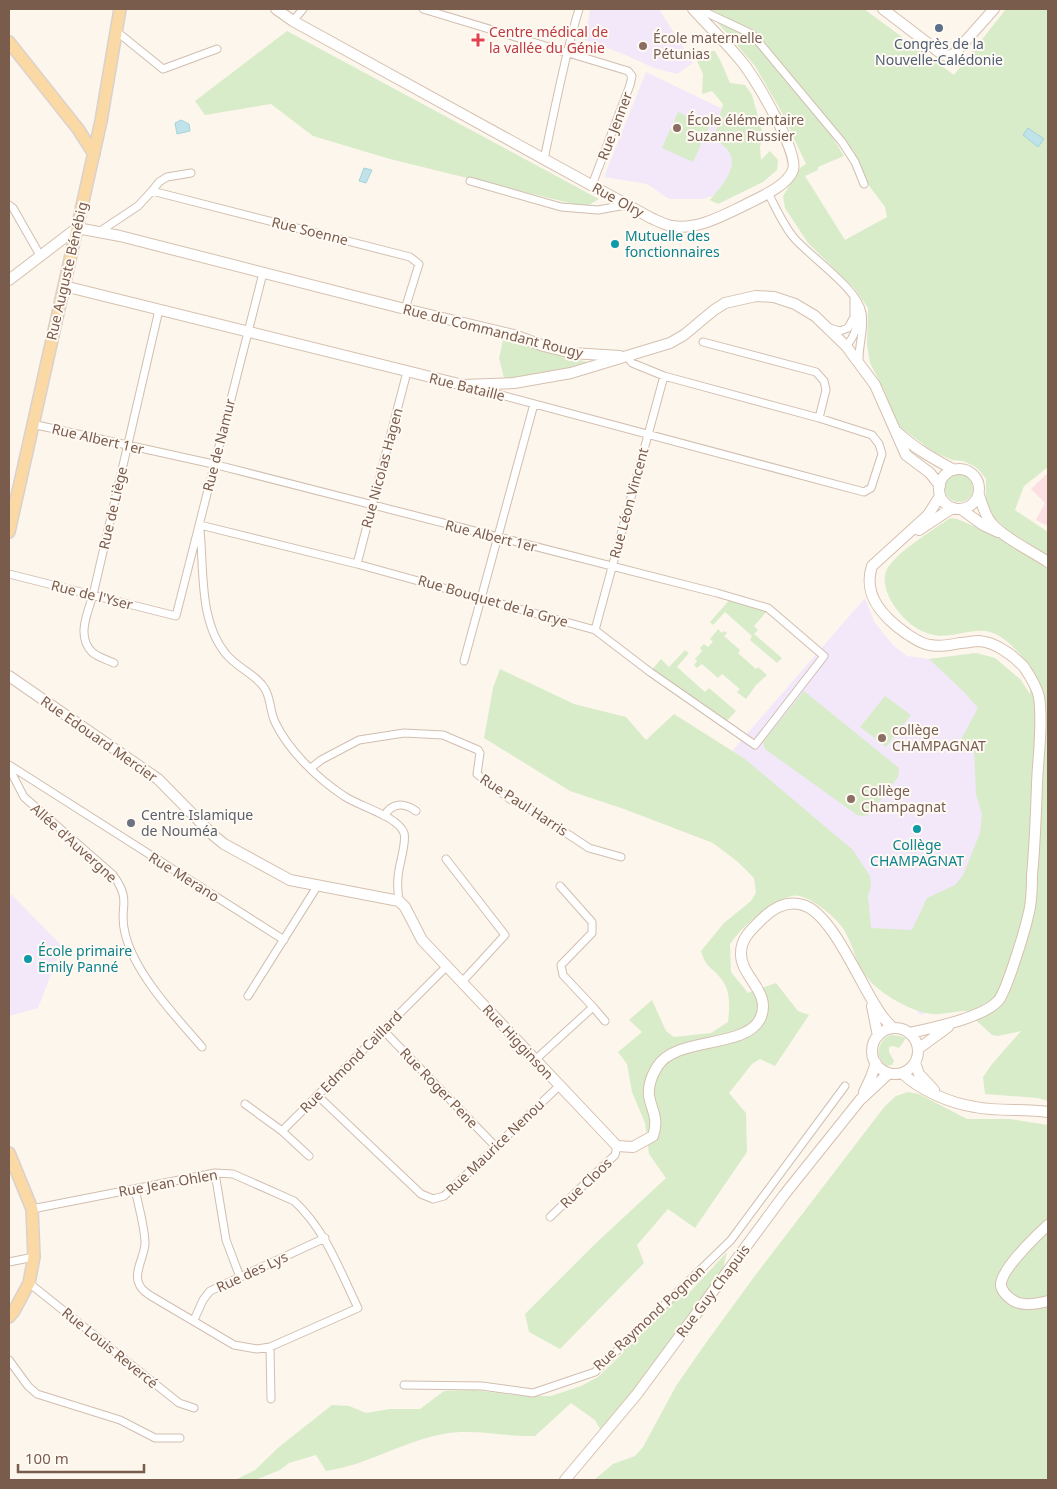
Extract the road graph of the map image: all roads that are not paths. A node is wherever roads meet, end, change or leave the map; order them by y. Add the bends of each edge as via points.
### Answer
1 (120, 9) edge
2 (276, 9) edge
3 (304, 9) edge
4 (423, 9) edge
5 (579, 9) edge
6 (883, 9) edge
7 (985, 9) edge
8 (994, 9) edge
9 (695, 11) edge
10 (293, 21) junction
11 (116, 31) junction
12 (967, 39) junction
13 (9, 42) edge
14 (217, 49) dead end
15 (566, 51) junction
16 (101, 121) junction
17 (78, 129) junction
18 (94, 154) junction
19 (544, 159) junction
20 (191, 173) dead end
21 (470, 181) dead end
22 (864, 184) dead end
23 (592, 185) junction
24 (152, 191) junction
25 (768, 193) junction
26 (627, 205) junction
27 (10, 209) edge
28 (77, 228) junction
29 (99, 232) junction
30 (41, 257) junction
31 (263, 273) junction
32 (9, 280) edge
33 (64, 286) junction
34 (854, 298) junction
35 (159, 310) junction
36 (405, 310) junction
37 (826, 327) junction
38 (248, 332) junction
39 (861, 336) junction
40 (703, 342) dead end
41 (847, 348) junction
42 (627, 356) junction
43 (858, 363) junction
44 (407, 372) junction
45 (664, 376) junction
46 (463, 385) junction
47 (534, 404) junction
48 (818, 418) junction
49 (32, 424) junction
50 (892, 428) junction
51 (648, 435) junction
52 (127, 446) junction
53 (213, 464) junction
54 (954, 470) junction
55 (940, 491) junction
56 (978, 495) junction
57 (372, 506) junction
58 (957, 509) junction
59 (200, 525) junction
60 (9, 532) edge
61 (499, 538) junction
62 (1012, 539) junction
63 (892, 548) junction
64 (1048, 562) edge
65 (357, 564) junction
66 (612, 567) junction
67 (9, 574) edge
68 (93, 595) junction
69 (481, 598) junction
70 (176, 616) joint
71 (595, 630) junction
72 (464, 661) dead end
73 (114, 663) dead end
74 (9, 676) edge
75 (755, 745) joint
76 (9, 767) edge
77 (310, 768) junction
78 (416, 811) dead end
79 (384, 816) junction
80 (621, 858) dead end
81 (446, 859) dead end
82 (318, 885) junction
83 (560, 886) dead end
84 (399, 901) junction
85 (284, 940) junction
86 (446, 967) junction
87 (462, 982) junction
88 (248, 996) dead end
89 (870, 998) junction
90 (592, 1007) junction
91 (964, 1018) junction
92 (605, 1021) dead end
93 (893, 1028) junction
94 (383, 1030) junction
95 (910, 1033) junction
96 (878, 1036) junction
97 (202, 1046) dead end
98 (918, 1049) junction
99 (535, 1060) junction
100 (876, 1062) junction
101 (915, 1063) junction
102 (888, 1073) junction
103 (902, 1073) junction
104 (559, 1086) junction
105 (845, 1086) dead end
106 (318, 1095) junction
107 (940, 1096) junction
108 (860, 1100) junction
109 (245, 1104) dead end
110 (1048, 1112) edge
111 (282, 1131) junction
112 (495, 1146) junction
113 (616, 1146) junction
114 (9, 1152) edge
115 (309, 1156) dead end
116 (215, 1173) junction
117 (772, 1186) junction
118 (136, 1188) junction
119 (784, 1195) junction
120 (32, 1209) junction
121 (550, 1217) dead end
122 (1048, 1226) edge
123 (325, 1238) junction
124 (34, 1257) junction
125 (9, 1262) edge
126 (240, 1276) junction
127 (29, 1283) junction
128 (1048, 1301) edge
129 (9, 1317) edge
130 (194, 1320) junction
131 (270, 1347) junction
132 (9, 1360) edge
133 (404, 1385) dead end
134 (271, 1399) dead end
135 (194, 1408) dead end
136 (180, 1438) dead end
137 (565, 1480) edge

1 - 11 main road, Rue Auguste Bénébig
2 - 10 street, Rue Olry
3 - 10 street
4 - 15 street, Rue Jenner
5 - 15 street
6 - 12 street via 943,55 954,54
7 - 12 street
8 - 12 street
9 - 22 street via 705,12 752,34 842,142
9 - 25 street, Rue Olry via 743,64 786,139 793,158 793,170 786,181
10 - 19 street, Rue Olry
11 - 14 street via 163,69
11 - 16 main road, Rue Auguste Bénébig
13 - 17 main road
15 - 19 street
15 - 23 street, Rue Jenner via 628,71 632,76
16 - 17 main road via 93,130
16 - 18 main road, Rue Auguste Bénébig
17 - 18 main road
18 - 28 main road, Rue Auguste Bénébig
19 - 23 street, Rue Olry
20 - 24 street via 167,177
21 - 26 street via 562,207 598,210
23 - 26 street, Rue Olry
24 - 29 street via 138,206
24 - 36 street, Rue Soenne via 410,257 419,264
25 - 26 street, Rue Olry via 716,219 690,226 673,226
25 - 34 street via 794,238 851,291
27 - 30 street
28 - 29 street, Rue du Commandant Rougy
28 - 30 street
28 - 33 main road, Rue Auguste Bénébig
29 - 31 street, Rue du Commandant Rougy
30 - 32 street
31 - 36 street, Rue du Commandant Rougy
31 - 38 street, Rue de Namur
33 - 35 street, Rue Bataille
33 - 49 main road, Rue Auguste Bénébig
34 - 37 street via 854,317 848,328 840,331
34 - 39 street via 862,311
34 - 41 street via 858,317
35 - 38 street, Rue Bataille
35 - 52 street, Rue de Liège
36 - 42 street, Rue du Commandant Rougy via 514,335 572,353
37 - 41 street
37 - 42 street via 795,304 774,297 756,296 725,303 670,343
38 - 44 street, Rue Bataille
38 - 53 street, Rue de Namur
39 - 41 street via 855,345
39 - 43 street
40 - 48 street via 816,372 824,381 826,390
41 - 43 street
42 - 45 street via 632,364
42 - 46 street via 571,373 514,383
43 - 50 street via 875,385
44 - 46 street, Rue Bataille
44 - 57 street, Rue Nicolas Hagen
45 - 48 street
45 - 51 street, Rue Léon Vincent
46 - 47 street, Rue Bataille
47 - 51 street, Rue Bataille
47 - 61 street
48 - 51 street, Rue Bataille via 872,435 880,444 882,454 868,491
49 - 52 street, Rue Albert 1er
49 - 60 main road, Rue Auguste Bénébig
50 - 54 street via 906,441
50 - 55 street via 906,455 930,473
51 - 66 street, Rue Léon Vincent
52 - 53 street, Rue Albert 1er
52 - 68 street, Rue de Liège
53 - 57 street, Rue Albert 1er
53 - 59 street, Rue de Namur
54 - 55 street via 945,476
54 - 56 street via 966,470 976,478 980,489
55 - 58 street via 943,501
55 - 63 street via 928,515
56 - 58 street via 972,505
56 - 62 street via 991,523
57 - 61 street, Rue Albert 1er
57 - 65 street, Rue Nicolas Hagen
58 - 62 street
58 - 63 street via 946,512
59 - 65 street, Rue Bouquet de la Grye
59 - 70 street, Rue de Namur
59 - 77 street via 209,620 217,643 228,657 258,680 266,691 274,720 285,740
61 - 66 street, Rue Albert 1er
61 - 69 street
62 - 64 street
63 - 91 street via 872,566 869,576 875,604 886,616 920,642 930,645 941,647 980,641 996,646 1023,667 1039,696 1029,915 999,1000
65 - 69 street, Rue Bouquet de la Grye
66 - 71 street, Rue Léon Vincent
66 - 75 street, Rue Albert 1er via 768,608 824,656
67 - 68 street, Rue de l'Yser
68 - 70 street, Rue de l'Yser
68 - 73 street, Rue de Liège via 83,629 86,640 92,652
69 - 71 street, Rue Bouquet de la Grye
69 - 72 street
71 - 75 street, Rue Bouquet de la Grye
74 - 82 street, Rue Edouard Mercier via 158,779 224,844 290,880
76 - 85 street, Rue Merano
76 - 97 street, Allée d'Auvergne via 24,797 113,875 121,886 125,898 124,933 137,964 164,1003
77 - 79 street via 344,796
77 - 80 street, Rue Paul Harris via 359,740 404,733 443,735 478,750 477,774 511,800 590,848
78 - 79 street via 394,805
79 - 84 street via 397,823 404,833 398,877
81 - 87 street via 505,935
82 - 84 street, Rue Edouard Mercier
82 - 85 street
83 - 90 street via 592,922 592,933 561,965 563,975
84 - 86 street, Rue Higginson via 422,940
85 - 88 street
86 - 87 street, Rue Higginson
86 - 94 street, Rue Edmond Caillard
87 - 99 street, Rue Higginson
89 - 93 street
89 - 96 street
89 - 113 street via 831,929 814,911 791,903 779,906 743,940 742,965 758,988 763,1002 759,1020 737,1036 700,1044 664,1059 650,1082 649,1095 656,1120 654,1136 633,1147
90 - 92 street
90 - 99 street
91 - 95 street
91 - 98 street
93 - 95 street
93 - 96 street
94 - 106 street, Rue Edmond Caillard
94 - 112 street, Rue Roger Pene
95 - 98 street
96 - 100 street via 872,1049
98 - 101 street
99 - 104 street, Rue Higginson
100 - 102 street
100 - 108 street, Rue Guy Chapuis
101 - 103 street
101 - 107 street via 919,1074
102 - 103 street
102 - 108 street, Rue Guy Chapuis
103 - 107 street
104 - 112 street, Rue Maurice Nenou
104 - 113 street, Rue Higginson
105 - 117 street, Rue Raymond Pognon
106 - 111 street, Rue Edmond Caillard
106 - 112 street, Rue Maurice Nenou via 420,1194 433,1199 444,1196
107 - 110 street via 976,1108
108 - 119 street, Rue Guy Chapuis
109 - 111 street
111 - 115 street
113 - 121 street, Rue Cloos via 615,1155
114 - 120 main road
116 - 118 street, Rue Jean Ohlen
116 - 123 street, Rue Jean Ohlen via 233,1174 294,1201
116 - 126 street via 226,1240
117 - 119 street
117 - 133 street, Rue Raymond Pognon via 730,1240 595,1372 533,1393 482,1386
118 - 120 street, Rue Jean Ohlen
118 - 130 street via 145,1242 138,1270 139,1285 143,1291
119 - 137 street, Rue Guy Chapuis via 637,1394
120 - 124 main road
122 - 128 street via 1010,1266 1001,1286 1014,1301 1025,1304
123 - 126 street, Rue des Lys
123 - 131 street, Rue Jean Ohlen via 358,1308
124 - 125 street
124 - 127 main road
126 - 130 street, Rue des Lys via 210,1291
127 - 129 main road
127 - 135 street, Rue Louis Revercé via 179,1403
130 - 131 street via 234,1345
131 - 134 street
132 - 136 street via 38,1394 120,1420 155,1438

